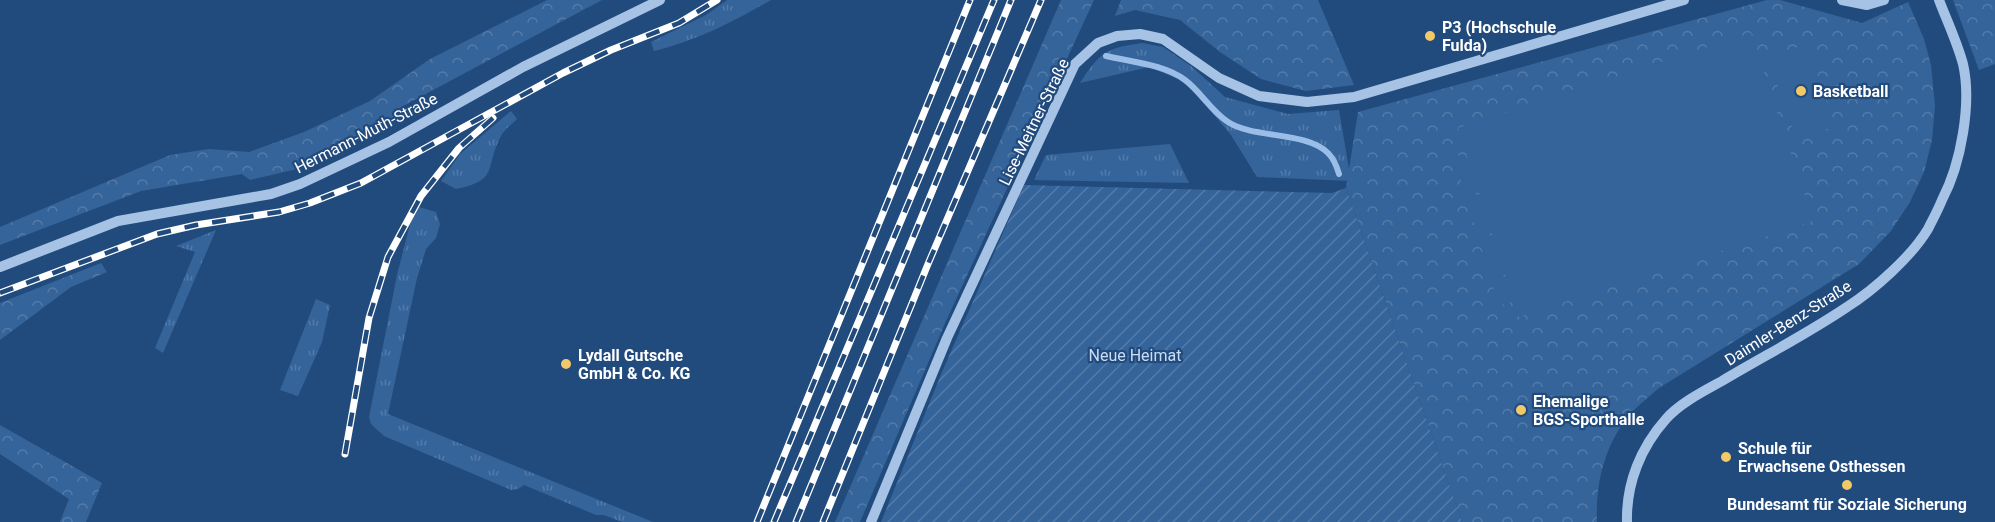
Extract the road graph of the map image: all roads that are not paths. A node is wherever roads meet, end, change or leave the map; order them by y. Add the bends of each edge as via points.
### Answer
1 (660, 0) edge
2 (1684, 0) edge
3 (1842, 0) edge
4 (1884, 0) edge
5 (1939, 0) edge
6 (0, 267) edge
7 (871, 522) edge
8 (1627, 522) edge

1 - 6 street, Hermann-Muth-Straße via 523,67 380,147 300,184 271,194 118,221
2 - 7 street, Lise-Meitner-Straße via 1353,97 1307,102 1249,92 1219,78 1163,39 1140,34 1098,43 1075,64 947,338
3 - 4 street via 1867,5
5 - 8 street, Daimler-Benz-Straße via 1964,67 1965,120 1952,182 1927,230 1898,266 1848,307 1700,393 1668,417 1648,442 1634,470

